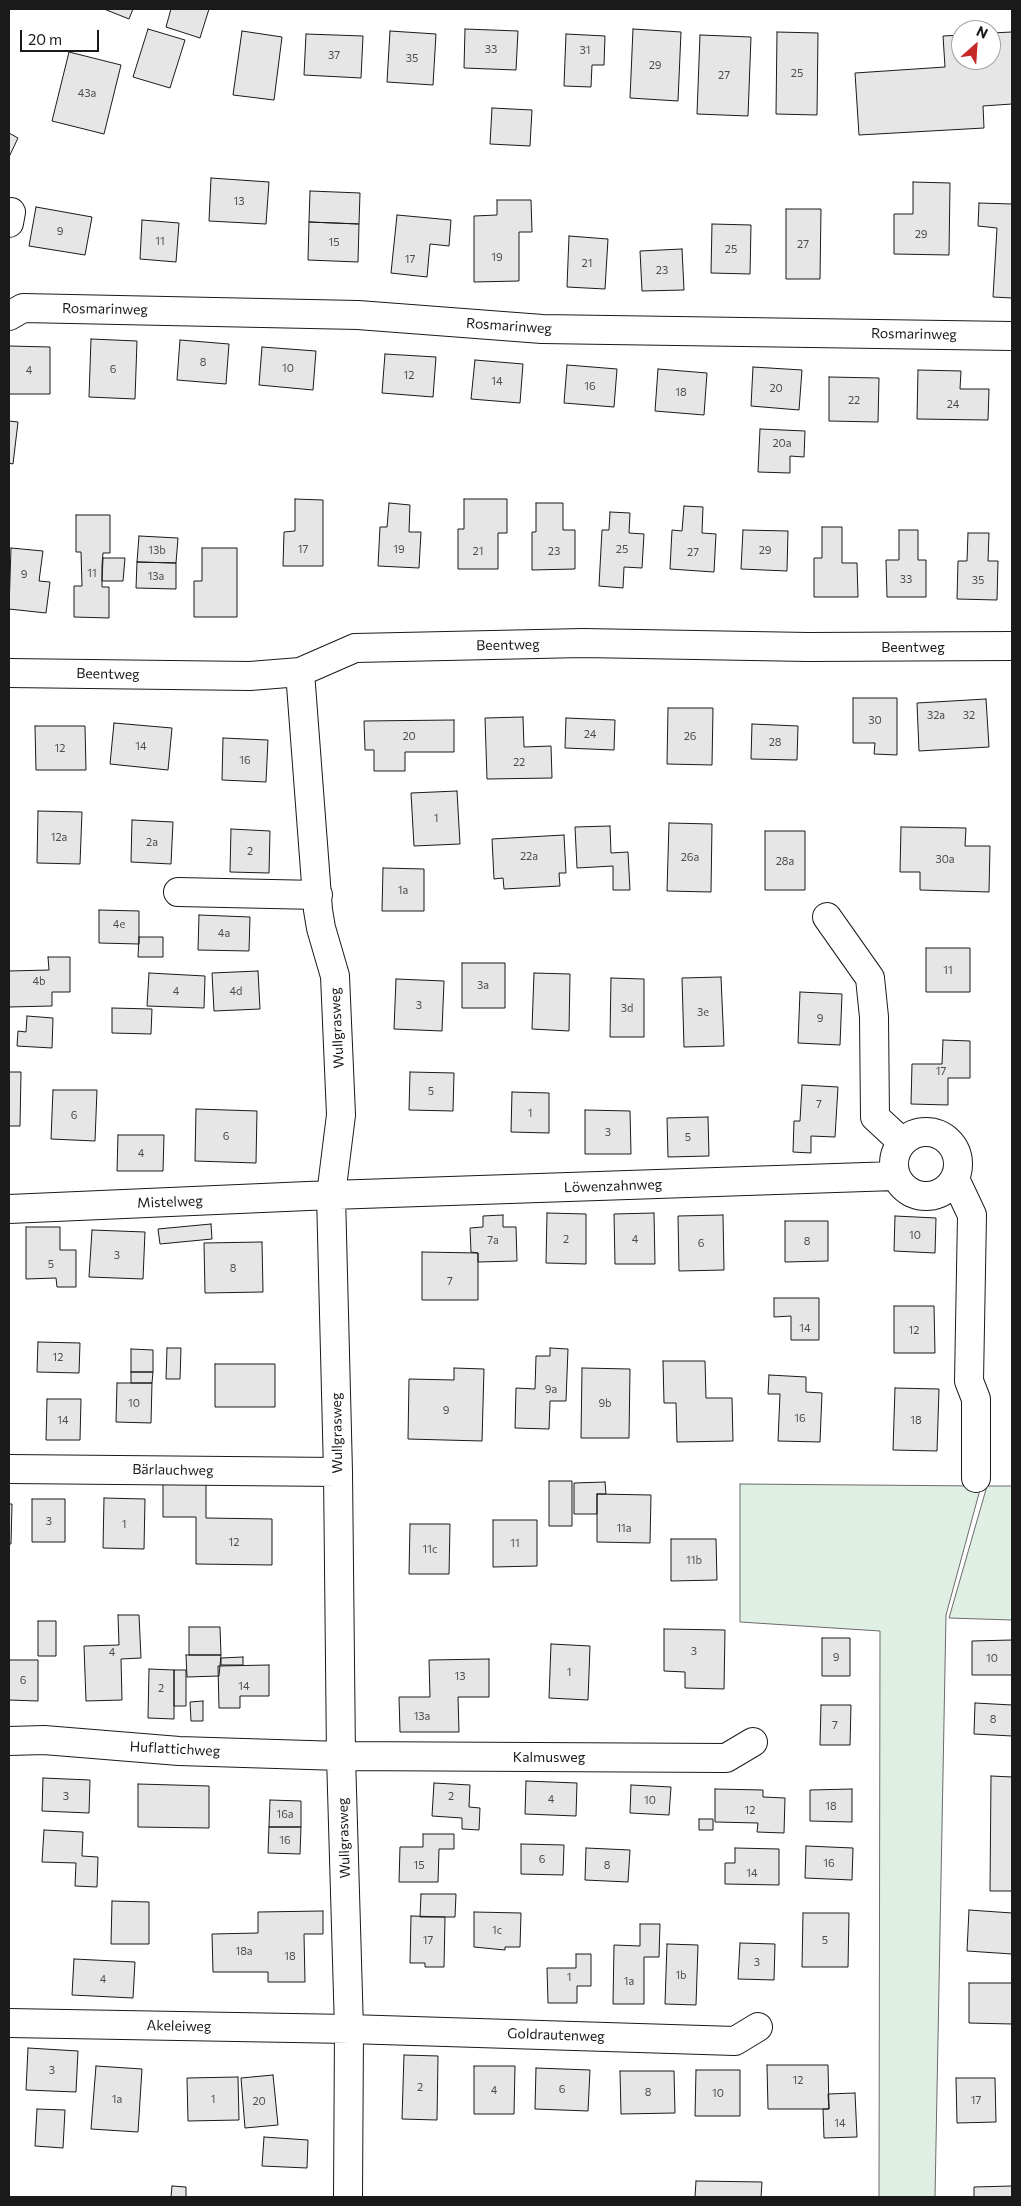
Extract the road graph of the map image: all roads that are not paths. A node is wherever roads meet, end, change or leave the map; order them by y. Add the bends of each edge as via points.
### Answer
1 (9, 316) edge
2 (1012, 336) edge
3 (1012, 646) edge
4 (300, 672) junction
5 (9, 673) edge
6 (178, 892) dead end
7 (318, 895) junction
8 (827, 917) dead end
9 (902, 1142) junction
10 (895, 1176) junction
11 (955, 1179) junction
12 (331, 1196) junction
13 (9, 1209) edge
14 (9, 1469) edge
15 (338, 1472) junction
16 (976, 1478) dead end
17 (9, 1741) edge
18 (753, 1742) dead end
19 (341, 1756) junction
20 (9, 2023) edge
21 (758, 2027) dead end
22 (349, 2029) junction
23 (348, 2197) edge

1 - 2 street, Rosmarinweg via 23,308 42,308 358,315 542,329
3 - 4 street, Beentweg via 583,643 355,648
4 - 5 street, Beentweg via 250,676
4 - 7 street, Wullgrasweg
6 - 7 street
7 - 12 street, Wullgrasweg via 321,928 335,976 338,1021 341,1115
8 - 9 street via 870,978 874,1017 875,1117
9 - 10 street via 894,1158
9 - 11 street via 920,1132 940,1135 951,1145 958,1159
10 - 11 street via 909,1192 929,1197 940,1194
10 - 12 street, Löwenzahnweg
11 - 16 street via 972,1215 969,1381 976,1399
12 - 13 street, Mistelweg
12 - 15 street, Wullgrasweg
14 - 15 street, Bärlauchweg
15 - 19 street, Wullgrasweg
17 - 19 street, Huflattichweg via 44,1740 179,1751
18 - 19 street, Kalmusweg via 726,1758
19 - 22 street, Wullgrasweg
20 - 22 street, Akeleiweg
21 - 22 street, Goldrautenweg via 736,2041
22 - 23 street, Wullgrasweg

